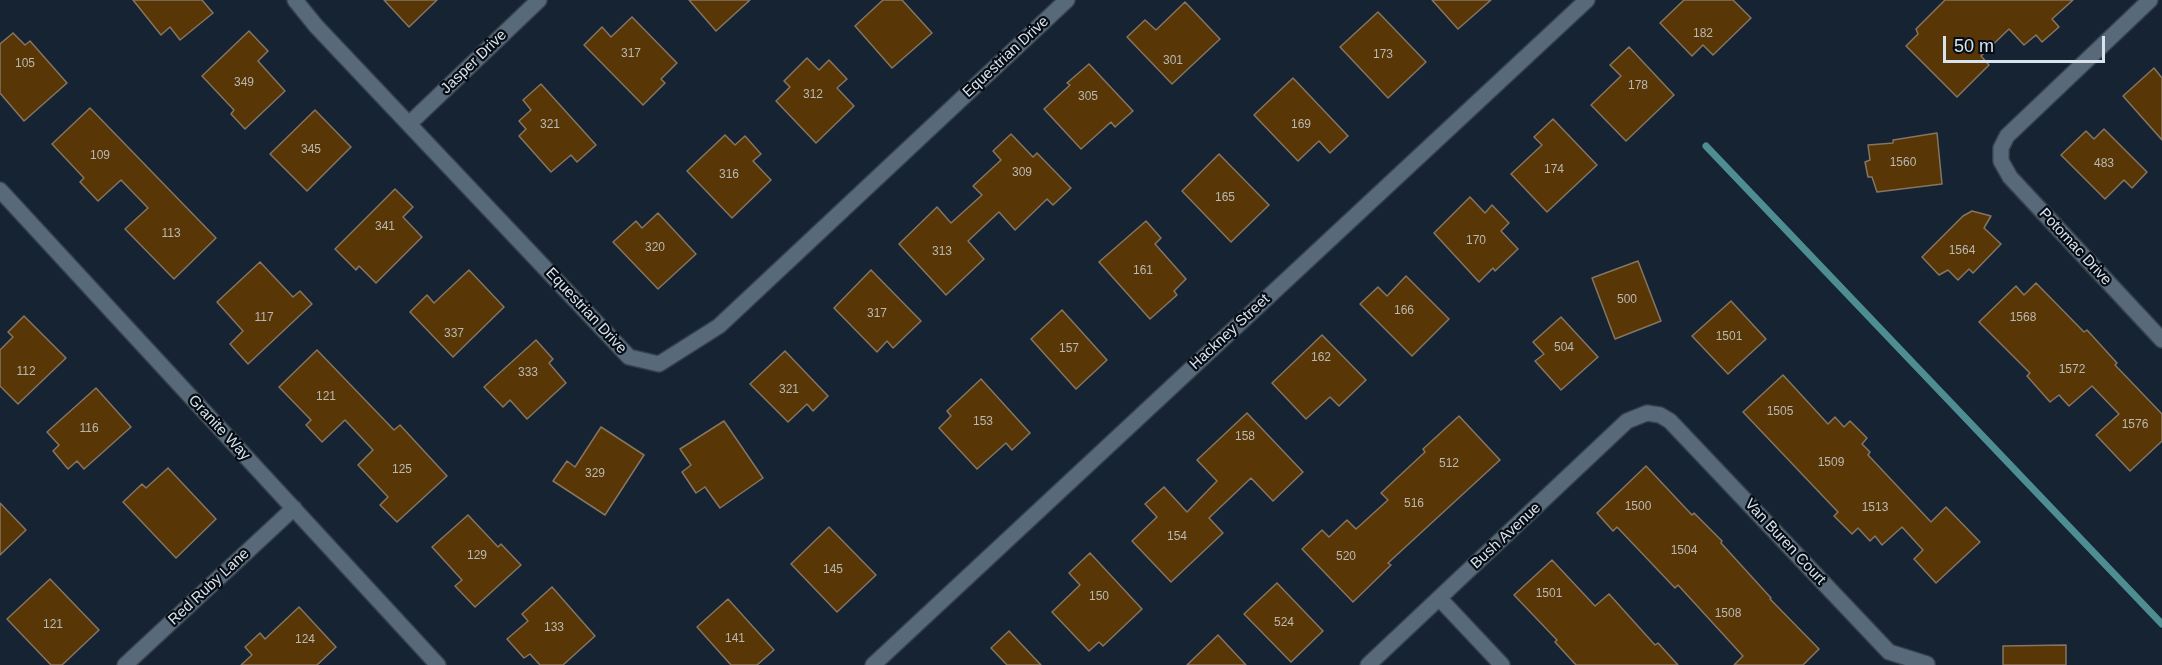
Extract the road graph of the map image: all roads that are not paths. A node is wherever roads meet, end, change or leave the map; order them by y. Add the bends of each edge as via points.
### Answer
1 (295, 0) edge
2 (539, 0) edge
3 (1067, 0) edge
4 (1587, 0) edge
5 (2151, 0) edge
6 (409, 124) junction
7 (0, 190) edge
8 (2162, 340) edge
9 (1647, 413) joint
10 (294, 508) junction
11 (1440, 598) junction
12 (1927, 664) edge
13 (125, 665) edge
14 (438, 665) edge
15 (873, 665) edge
16 (1368, 665) edge
17 (1502, 665) edge

1 - 6 street, Equestrian Drive
2 - 6 street, Jasper Drive
3 - 6 street, Equestrian Drive via 719,326 659,364 629,357
4 - 15 street, Hackney Street
5 - 8 street, Potomac Drive via 2014,128 2001,148 2001,161 2010,177
7 - 10 street, Granite Way
9 - 11 street, Bush Avenue via 1627,421
9 - 12 street, Van Buren Court via 1670,421 1888,652
10 - 13 street, Red Ruby Lane
10 - 14 street, Granite Way
11 - 16 street, Bush Avenue
11 - 17 street

